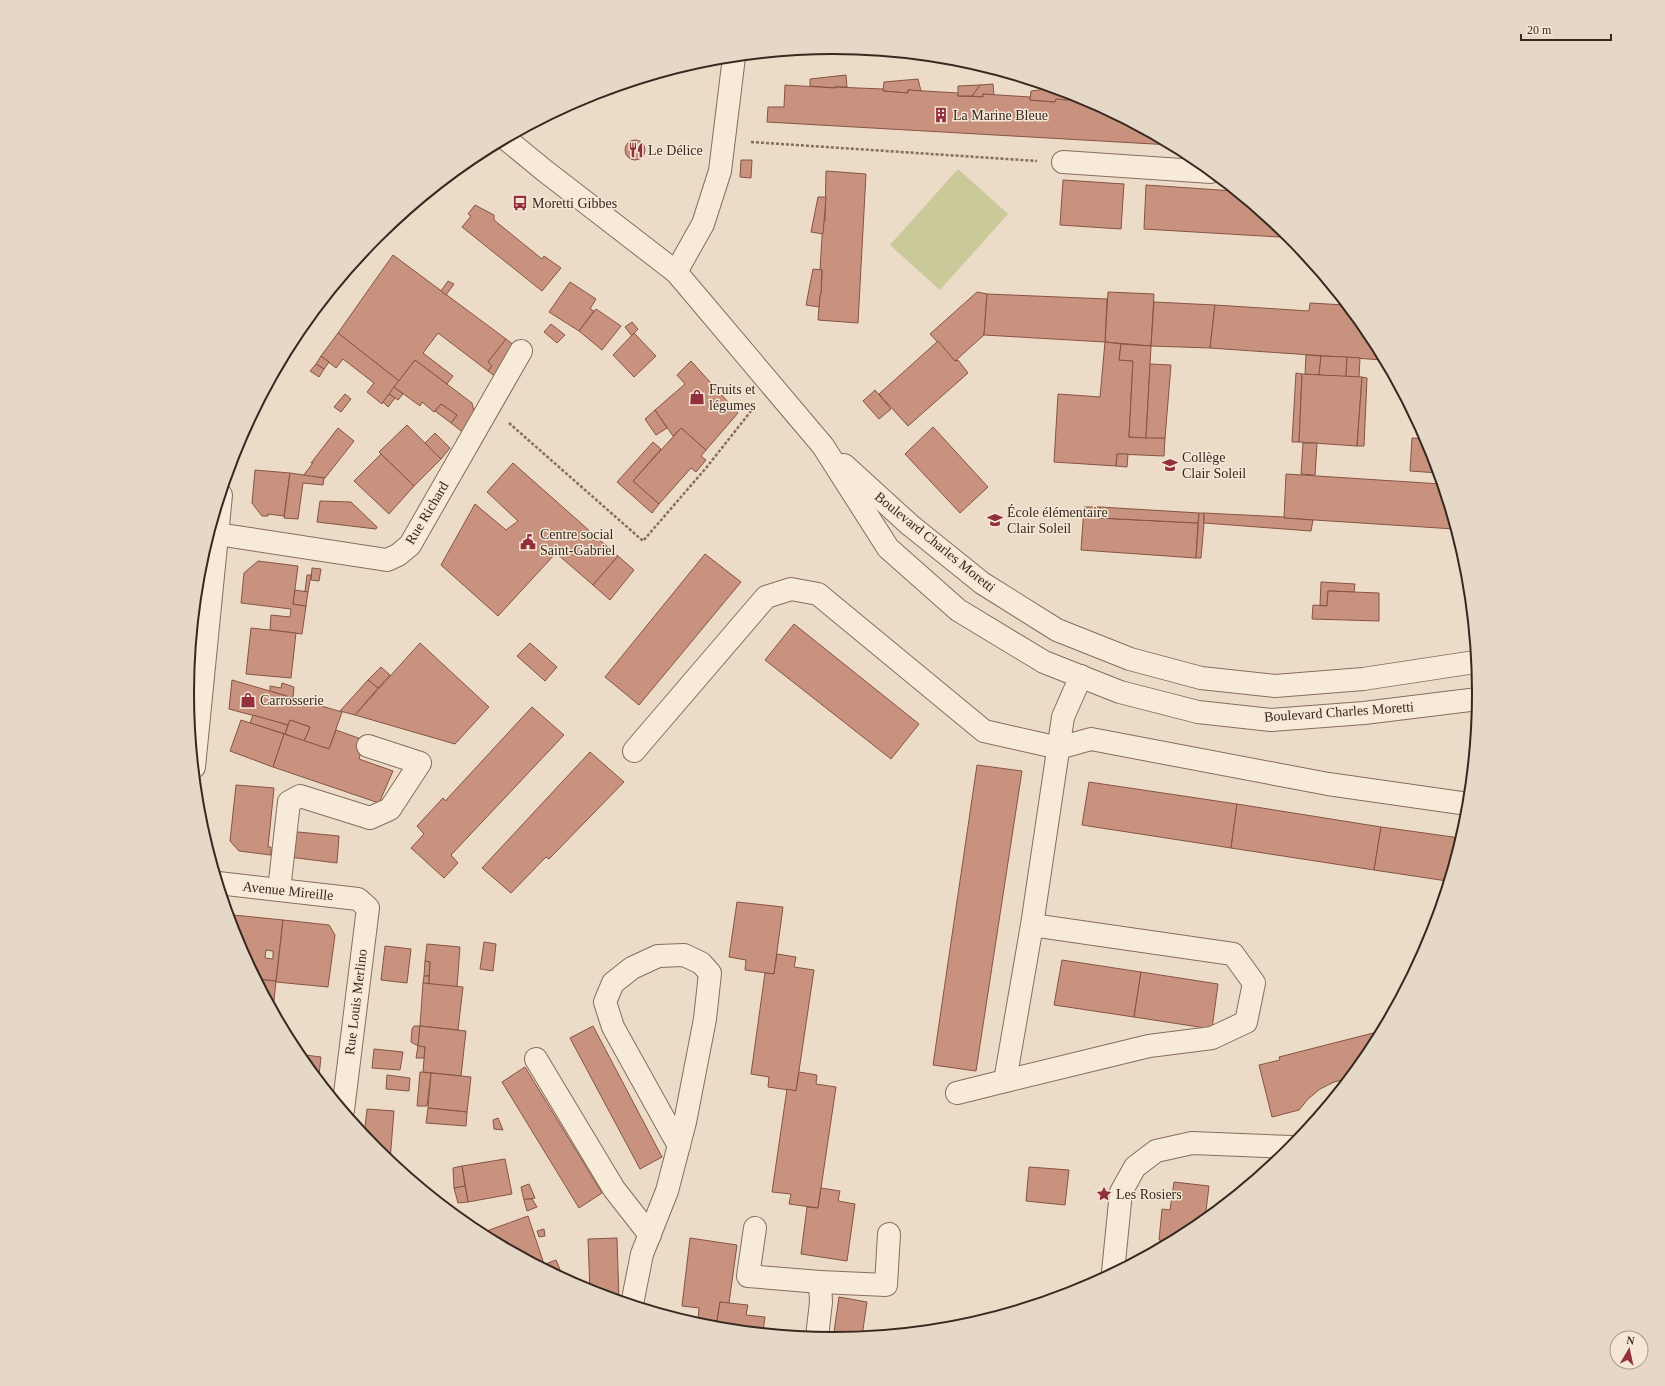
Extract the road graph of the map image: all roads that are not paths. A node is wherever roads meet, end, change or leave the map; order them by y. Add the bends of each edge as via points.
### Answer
1 (733, 62) edge
2 (509, 142) edge
3 (1063, 162) road end
4 (1201, 171) edge
5 (676, 272) junction
6 (521, 351) dead end
7 (823, 446) junction
8 (219, 515) edge
9 (217, 534) junction
10 (1471, 663) edge
11 (1081, 676) junction
12 (1472, 700) edge
13 (196, 744) edge
14 (368, 746) dead end
15 (1058, 748) junction
16 (634, 752) dead end
17 (1461, 803) edge
18 (223, 884) edge
19 (279, 890) junction
20 (358, 899) joint
21 (1032, 925) junction
22 (536, 1059) dead end
23 (1005, 1081) junction
24 (957, 1093) dead end
25 (344, 1104) edge
26 (679, 1146) junction
27 (1282, 1147) edge
28 (755, 1228) dead end
29 (650, 1234) junction
30 (889, 1234) dead end
31 (1114, 1267) edge
32 (820, 1282) junction
33 (633, 1300) edge
34 (818, 1332) edge

1 - 5 street via 720,171 703,224
2 - 5 street, Boulevard Charles Moretti
3 - 4 street
5 - 7 street, Boulevard Charles Moretti
6 - 9 street, Rue Richard via 410,545 398,555 387,560
7 - 10 street, Boulevard Charles Moretti via 910,525 982,584 1058,630 1130,659 1201,678 1274,686 1363,679
7 - 11 street, Boulevard Charles Moretti via 888,548 958,610 1044,662
8 - 9 street
9 - 13 street
11 - 12 street, Boulevard Charles Moretti via 1120,692 1198,712 1271,720 1364,713
11 - 15 street via 1063,717
14 - 19 street via 420,763 390,809 370,818 300,796 289,802
15 - 16 street via 984,731 818,594 791,589 766,597
15 - 17 street via 1091,739 1328,784
15 - 21 street
18 - 19 street, Avenue Mireille
19 - 20 street, Avenue Mireille
20 - 25 street, Rue Louis Merlino via 368,908
21 - 23 street
21 - 23 street via 1233,954 1254,983 1246,1022 1212,1038 1149,1046
22 - 29 street via 614,1189
23 - 24 street
26 - 26 street via 706,1019 710,973 701,963 684,955 658,956 632,968 612,983 605,1002 613,1027
26 - 29 street via 667,1191
27 - 31 street via 1192,1143 1156,1150 1135,1167 1121,1192
28 - 32 street via 748,1276
29 - 33 street via 642,1254
30 - 32 street via 886,1285
32 - 34 street

